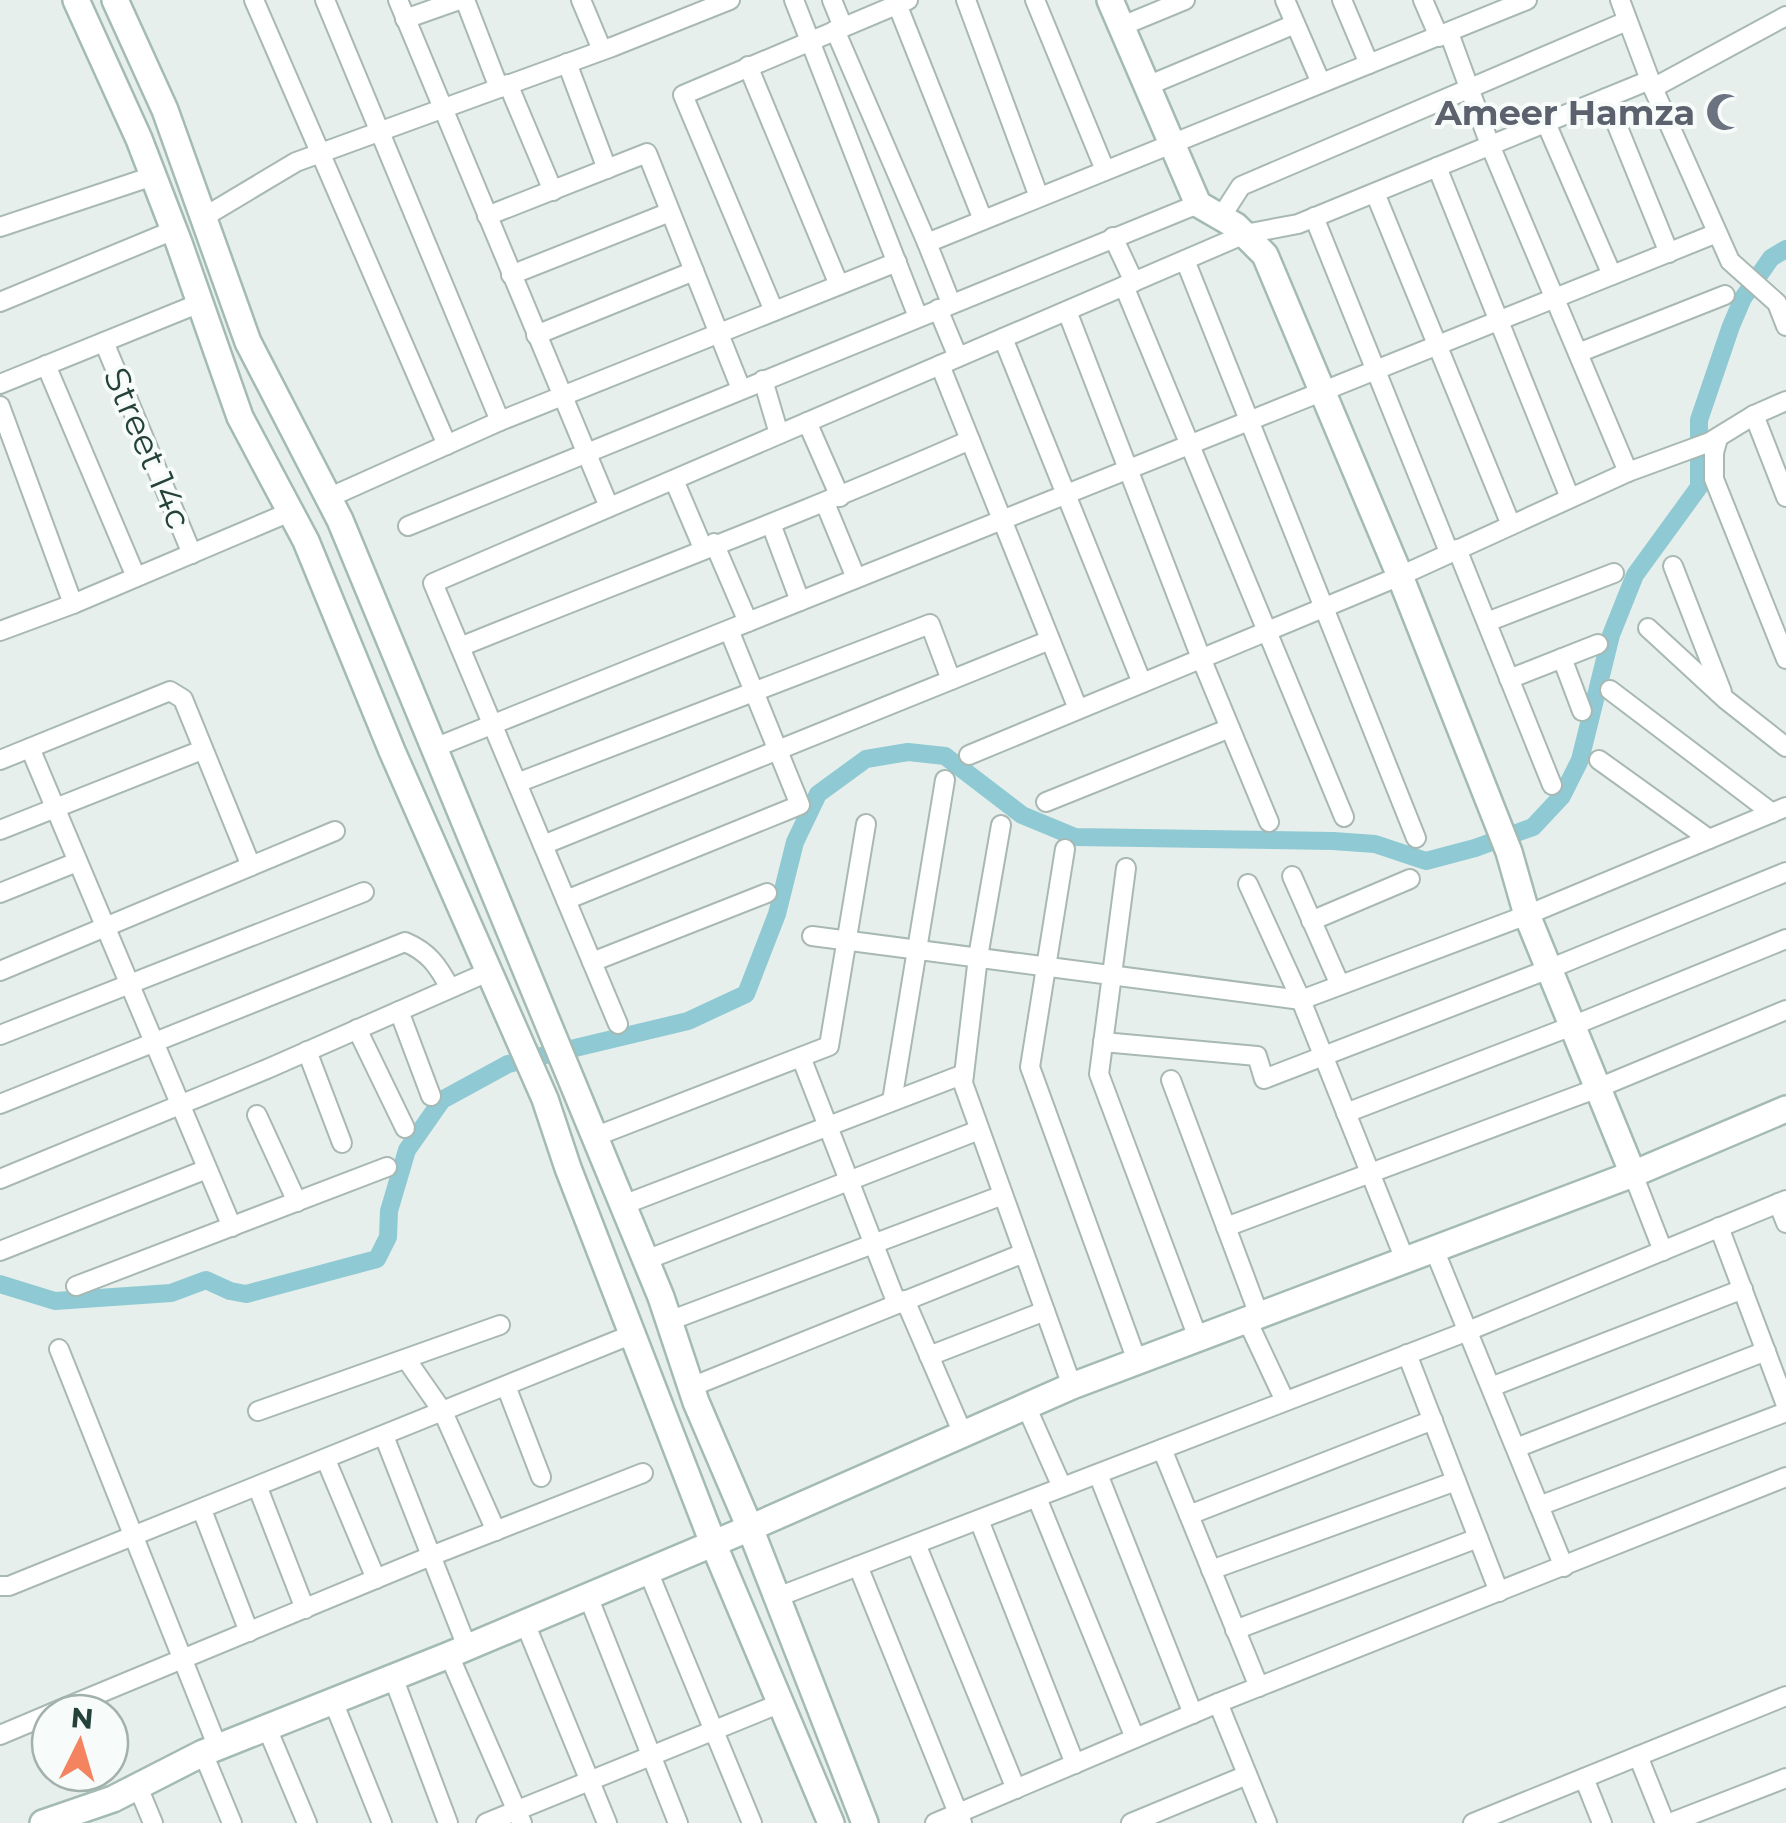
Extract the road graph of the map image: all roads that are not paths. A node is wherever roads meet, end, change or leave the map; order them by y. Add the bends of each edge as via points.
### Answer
1 (76, 0) edge
2 (115, 0) edge
3 (254, 0) edge
4 (325, 0) edge
5 (398, 0) edge
6 (462, 0) edge
7 (580, 0) edge
8 (730, 0) edge
9 (794, 0) edge
10 (832, 0) edge
11 (966, 0) edge
12 (1036, 0) edge
13 (1110, 0) edge
14 (1185, 0) edge
15 (1285, 0) edge
16 (1342, 0) edge
17 (1423, 0) edge
18 (1528, 0) edge
19 (1620, 0) edge
20 (902, 2) edge
21 (1501, 5) edge
22 (1786, 16) edge
23 (406, 20) junction
24 (1628, 21) junction
25 (1295, 24) junction
26 (1122, 26) junction
27 (839, 28) junction
28 (1444, 35) junction
29 (810, 40) junction
30 (602, 50) junction
31 (567, 63) junction
32 (1369, 64) junction
33 (748, 66) junction
34 (1321, 83) junction
35 (1651, 84) junction
36 (504, 86) junction
37 (1147, 86) junction
38 (1469, 88) junction
39 (1606, 98) junction
40 (442, 108) junction
41 (1546, 123) junction
42 (379, 132) junction
43 (1172, 144) junction
44 (1490, 146) junction
45 (319, 154) junction
46 (1437, 167) junction
47 (607, 169) junction
48 (1105, 170) junction
49 (153, 176) junction
50 (553, 191) junction
51 (1375, 192) junction
52 (1039, 197) junction
53 (1210, 210) junction
54 (670, 212) junction
55 (487, 216) junction
56 (204, 217) junction
57 (1314, 217) junction
58 (983, 220) junction
59 (0, 227) edge
60 (174, 230) junction
61 (1717, 233) junction
62 (1244, 234) junction
63 (1114, 237) junction
64 (927, 243) junction
65 (1669, 252) junction
66 (1185, 260) junction
67 (896, 262) junction
68 (694, 271) junction
69 (511, 275) junction
70 (1612, 275) junction
71 (1129, 284) junction
72 (839, 285) junction
73 (1725, 294) dead end
74 (1554, 298) junction
75 (0, 302) edge
76 (200, 303) junction
77 (945, 306) junction
78 (774, 311) junction
79 (1066, 311) junction
80 (918, 316) junction
81 (1498, 321) junction
82 (1786, 326) edge
83 (718, 334) junction
84 (536, 335) junction
85 (1003, 338) junction
86 (104, 342) junction
87 (1438, 345) junction
88 (1578, 353) junction
89 (949, 361) junction
90 (46, 365) junction
91 (1376, 370) junction
92 (763, 380) junction
93 (0, 384) edge
94 (741, 389) junction
95 (1321, 392) junction
96 (561, 396) junction
97 (1786, 401) edge
98 (0, 406) edge
99 (1754, 415) junction
100 (1249, 420) junction
101 (500, 421) junction
102 (808, 422) junction
103 (779, 434) junction
104 (970, 440) junction
105 (1714, 440) junction
106 (447, 444) junction
107 (1190, 444) junction
108 (584, 453) junction
109 (1128, 469) junction
110 (1636, 469) junction
111 (674, 480) junction
112 (1066, 494) junction
113 (1786, 496) edge
114 (328, 498) junction
115 (1570, 498) junction
116 (832, 500) junction
117 (609, 507) junction
118 (290, 512) junction
119 (1002, 520) junction
120 (770, 524) junction
121 (1510, 524) junction
122 (408, 526) dead end
123 (709, 546) junction
124 (1453, 550) junction
125 (192, 554) junction
126 (1674, 566) dead end
127 (1614, 573) dead end
128 (1400, 576) junction
129 (136, 577) junction
130 (856, 578) junction
131 (800, 601) junction
132 (73, 604) junction
133 (1323, 607) junction
134 (748, 622) junction
135 (1487, 622) junction
136 (1648, 628) dead end
137 (0, 630) edge
138 (729, 630) junction
139 (1267, 630) junction
140 (1050, 640) junction
141 (1598, 644) dead end
142 (460, 647) junction
143 (1201, 658) junction
144 (1562, 658) junction
145 (1786, 659) edge
146 (951, 680) junction
147 (1510, 680) junction
148 (1142, 682) junction
149 (1610, 690) dead end
150 (754, 692) junction
151 (1725, 699) junction
152 (1078, 709) junction
153 (1582, 711) dead end
154 (493, 725) junction
155 (1230, 728) junction
156 (1786, 747) edge
157 (30, 748) junction
158 (434, 748) junction
159 (202, 750) junction
160 (778, 750) junction
161 (969, 754) dead end
162 (0, 760) edge
163 (1600, 760) dead end
164 (945, 780) dead end
165 (517, 782) junction
166 (1552, 785) dead end
167 (1046, 802) dead end
168 (55, 809) junction
169 (1779, 810) edge
170 (1344, 817) dead end
171 (1270, 822) dead end
172 (866, 824) dead end
173 (1001, 825) dead end
174 (0, 830) edge
175 (335, 831) dead end
176 (1416, 838) dead end
177 (1708, 839) junction
178 (542, 844) junction
179 (1065, 849) dead end
180 (77, 862) junction
181 (251, 866) junction
182 (1126, 868) dead end
183 (1786, 872) edge
184 (1292, 876) dead end
185 (1410, 879) dead end
186 (1248, 884) dead end
187 (364, 892) dead end
188 (0, 893) edge
189 (767, 893) dead end
190 (566, 900) junction
191 (1527, 914) junction
192 (1312, 920) junction
193 (104, 926) junction
194 (812, 936) dead end
195 (1786, 939) edge
196 (847, 940) junction
197 (916, 950) junction
198 (978, 958) junction
199 (592, 962) junction
200 (1046, 966) junction
201 (1549, 969) junction
202 (0, 972) edge
203 (488, 972) junction
204 (1110, 975) junction
205 (128, 984) junction
206 (1340, 985) junction
207 (450, 988) junction
208 (1300, 1000) junction
209 (399, 1010) junction
210 (1786, 1010) edge
211 (618, 1024) dead end
212 (1572, 1026) junction
213 (357, 1029) junction
214 (0, 1034) edge
215 (152, 1042) junction
216 (1103, 1042) junction
217 (307, 1052) junction
218 (801, 1057) junction
219 (1324, 1058) junction
220 (964, 1074) junction
221 (1171, 1080) dead end
222 (1598, 1088) junction
223 (431, 1096) dead end
224 (892, 1102) junction
225 (0, 1104) edge
226 (179, 1106) junction
227 (1786, 1110) edge
228 (1346, 1113) junction
229 (257, 1115) dead end
230 (828, 1126) junction
231 (405, 1128) dead end
232 (980, 1130) junction
233 (594, 1137) junction
234 (342, 1143) dead end
235 (388, 1166) dead end
236 (207, 1170) junction
237 (1370, 1173) junction
238 (1633, 1174) junction
239 (0, 1179) edge
240 (850, 1181) junction
241 (1003, 1195) junction
242 (297, 1202) junction
243 (1782, 1202) edge
244 (622, 1205) junction
245 (1786, 1223) edge
246 (1226, 1226) junction
247 (232, 1227) junction
248 (1720, 1228) junction
249 (874, 1244) junction
250 (1434, 1248) junction
251 (0, 1251) edge
252 (1663, 1251) junction
253 (1024, 1252) junction
254 (646, 1260) junction
255 (1405, 1260) junction
256 (76, 1286) dead end
257 (1742, 1289) junction
258 (901, 1302) junction
259 (1045, 1311) junction
260 (1253, 1317) junction
261 (669, 1320) junction
262 (500, 1325) dead end
263 (1468, 1331) junction
264 (633, 1334) junction
265 (1198, 1338) junction
266 (59, 1349) dead end
267 (1766, 1351) junction
268 (1408, 1354) junction
269 (930, 1356) junction
270 (406, 1359) junction
271 (1137, 1362) junction
272 (506, 1386) junction
273 (1072, 1386) junction
274 (691, 1387) junction
275 (1491, 1387) junction
276 (1284, 1402) junction
277 (1026, 1406) junction
278 (1786, 1408) edge
279 (258, 1411) dead end
280 (443, 1412) junction
281 (1433, 1420) junction
282 (963, 1434) junction
283 (384, 1436) junction
284 (1516, 1448) junction
285 (1162, 1449) junction
286 (326, 1460) junction
287 (644, 1473) dead end
288 (1098, 1474) junction
289 (540, 1477) dead end
290 (1786, 1477) edge
291 (1456, 1481) junction
292 (1062, 1487) junction
293 (258, 1488) junction
294 (1036, 1498) junction
295 (1539, 1506) junction
296 (202, 1510) junction
297 (1188, 1515) junction
298 (979, 1520) junction
299 (750, 1528) junction
300 (496, 1531) junction
301 (134, 1538) junction
302 (1478, 1538) junction
303 (713, 1544) junction
304 (916, 1544) junction
305 (431, 1556) junction
306 (858, 1566) junction
307 (1564, 1567) junction
308 (1211, 1570) junction
309 (648, 1571) junction
310 (376, 1579) junction
311 (0, 1586) edge
312 (1500, 1592) junction
313 (588, 1596) junction
314 (776, 1598) junction
315 (305, 1608) junction
316 (525, 1623) junction
317 (1236, 1630) junction
318 (249, 1632) junction
319 (458, 1651) junction
320 (182, 1659) junction
321 (394, 1678) junction
322 (1259, 1687) junction
323 (100, 1693) edge
324 (1786, 1696) edge
325 (334, 1701) junction
326 (781, 1703) junction
327 (1218, 1703) junction
328 (1194, 1714) junction
329 (30, 1722) edge
330 (267, 1728) junction
331 (714, 1731) junction
332 (0, 1734) edge
333 (1135, 1738) junction
334 (210, 1751) junction
335 (651, 1756) junction
336 (1638, 1756) junction
337 (1075, 1764) junction
338 (1247, 1775) junction
339 (1584, 1778) junction
340 (1786, 1778) edge
341 (590, 1781) junction
342 (138, 1786) junction
343 (1016, 1789) junction
344 (519, 1817) edge
345 (960, 1818) edge
346 (59, 1820) edge
347 (153, 1823) edge
348 (232, 1823) edge
349 (307, 1823) edge
350 (382, 1823) edge
351 (448, 1823) edge
352 (486, 1823) edge
353 (607, 1823) edge
354 (678, 1823) edge
355 (752, 1823) edge
356 (831, 1823) edge
357 (865, 1823) edge
358 (935, 1823) edge
359 (1130, 1823) edge
360 (1268, 1823) edge
361 (1473, 1823) edge
362 (1602, 1823) edge
363 (1667, 1823) edge

1 - 49 main road
2 - 56 main road
3 - 45 street
4 - 42 street
5 - 23 street
6 - 23 street
6 - 36 street
7 - 30 street
8 - 30 street
9 - 29 street
10 - 27 street
11 - 52 street
12 - 48 street
13 - 26 main road
14 - 26 street
15 - 25 street
16 - 32 street
17 - 28 street
18 - 21 street
19 - 24 street
20 - 27 street
20 - 58 street
21 - 28 street
22 - 35 street
23 - 40 street
24 - 35 street
24 - 38 street
25 - 34 street
25 - 37 street
26 - 37 main road
27 - 29 street
27 - 64 street
28 - 32 street
28 - 38 street
29 - 33 street
29 - 67 street
30 - 31 street
31 - 36 street
31 - 47 street
32 - 34 street
33 - 72 street
33 - 78 street via 683,95
34 - 43 street
35 - 39 street
35 - 61 street
36 - 40 street
36 - 50 street
37 - 43 main road
38 - 44 street
38 - 53 street via 1241,186
39 - 41 street
39 - 65 street
40 - 42 street
40 - 55 street
41 - 44 street
41 - 70 street
42 - 45 street
42 - 101 street
43 - 48 street
43 - 53 main road
44 - 46 street
44 - 74 street
45 - 56 street
45 - 106 street
46 - 51 street
46 - 81 street
47 - 50 street
47 - 54 street via 647,153
48 - 52 street
49 - 59 street
49 - 60 main road
50 - 55 street
51 - 57 street
51 - 87 street
52 - 58 street
53 - 62 main road
53 - 63 street
54 - 68 street
54 - 69 street
55 - 69 street
56 - 114 main road via 248,342
57 - 62 street
57 - 91 street
58 - 64 street
60 - 75 street
60 - 76 main road
61 - 65 street
61 - 82 street via 1730,262 1778,304
62 - 66 street
62 - 95 main road via 1265,255
63 - 71 street
63 - 77 street
64 - 77 street
65 - 70 street
66 - 71 street
66 - 100 street
67 - 72 street
67 - 80 street
68 - 83 street
68 - 84 street
69 - 84 street
70 - 74 street
71 - 79 street
71 - 107 street
72 - 78 street
73 - 88 street
74 - 81 street
74 - 88 street
76 - 86 street
76 - 118 main road via 240,417
77 - 80 street
77 - 89 street
78 - 83 street
79 - 85 street
79 - 109 street
80 - 92 street
81 - 87 street
81 - 115 street
83 - 94 street
83 - 96 street
84 - 96 street
85 - 89 street
85 - 112 street
86 - 90 street
86 - 125 street, Street 14c
87 - 91 street
87 - 121 street
88 - 110 street
89 - 102 street
89 - 104 street
90 - 93 street
90 - 129 street
91 - 95 street
91 - 124 street
92 - 94 street
92 - 103 street
94 - 108 street
95 - 100 street
95 - 128 main road
96 - 101 street
96 - 108 street
97 - 99 street
98 - 132 street
99 - 105 street
99 - 113 street
100 - 107 street
100 - 133 street
101 - 106 street
102 - 103 street
102 - 116 street
103 - 111 street
104 - 116 street
104 - 119 street
105 - 110 street
105 - 145 street via 1714,479
106 - 114 street
107 - 109 street
107 - 139 street
108 - 117 street
108 - 122 street
109 - 112 street
109 - 143 street
110 - 115 street
111 - 117 street
111 - 123 street
112 - 119 street
112 - 148 street
114 - 158 main road
115 - 121 street
116 - 120 street
116 - 130 street
117 - 142 street via 433,583
118 - 125 street
118 - 203 main road
119 - 130 street
119 - 140 street
120 - 123 street
120 - 131 street
121 - 124 street
123 - 134 street
123 - 142 street
124 - 128 street
124 - 135 street
125 - 129 street
126 - 151 street
127 - 135 street
128 - 133 street
128 - 191 main road
129 - 132 street
130 - 131 street
131 - 134 street
132 - 137 street
133 - 139 street
133 - 176 street
134 - 138 street
135 - 147 street
136 - 151 street
138 - 150 street
138 - 154 street
139 - 143 street
139 - 170 street
140 - 146 street
140 - 152 street
141 - 144 street
142 - 154 street
143 - 148 street
143 - 155 street
144 - 147 street
144 - 153 street
146 - 150 street via 930,624
146 - 160 street
147 - 166 street
148 - 152 street
149 - 169 street
150 - 160 street
150 - 165 street
151 - 156 street
152 - 161 street
154 - 158 street
154 - 165 street
155 - 167 street
155 - 171 street
157 - 159 street via 170,691 182,699
157 - 162 street
157 - 168 street
158 - 233 main road
159 - 168 street
159 - 181 street
160 - 178 street
160 - 190 street via 800,805
163 - 177 street
164 - 197 street
165 - 178 street
168 - 174 street
168 - 180 street
169 - 177 street
172 - 196 street
173 - 198 street
175 - 181 street
177 - 191 street
178 - 190 street
179 - 200 street
180 - 188 street
180 - 193 street
181 - 193 street
182 - 204 street
183 - 201 street
184 - 192 street
185 - 192 street
186 - 208 street
187 - 205 street
189 - 199 street
190 - 199 street
191 - 201 main road
191 - 206 street
192 - 206 street
193 - 202 street
193 - 205 street
194 - 196 street
195 - 212 street
196 - 197 street
196 - 218 street via 829,1046
197 - 198 street
197 - 224 street
198 - 200 street
198 - 220 street
199 - 211 street
200 - 204 street
200 - 271 street via 1030,1067
201 - 212 main road
201 - 219 street
203 - 207 street
203 - 264 main road via 546,1100
204 - 208 street
204 - 216 street
205 - 214 street
205 - 215 street
206 - 208 street
207 - 209 street
207 - 215 street via 436,962 405,942
208 - 219 street
209 - 213 street
209 - 223 street
210 - 222 street
212 - 222 main road
212 - 228 street
213 - 217 street
213 - 231 street
215 - 225 street
215 - 226 street
216 - 219 street via 1257,1056 1264,1080
216 - 265 street via 1099,1074
217 - 226 street
217 - 234 street
218 - 230 street
218 - 233 street
219 - 228 street
220 - 224 street
220 - 232 street
221 - 246 street
222 - 237 street
222 - 238 main road
224 - 230 street
226 - 236 street
226 - 239 street
227 - 238 main road
228 - 237 street
229 - 242 street
230 - 240 street
230 - 244 street
232 - 240 street
232 - 241 street
233 - 244 main road
235 - 242 street
236 - 247 street
236 - 251 street
237 - 246 street
237 - 255 street
238 - 250 main road
238 - 252 street
240 - 249 street
240 - 254 street
241 - 249 street
241 - 253 street
242 - 247 street
243 - 245 street
243 - 248 street
244 - 254 main road
246 - 260 street
247 - 256 street
248 - 252 street
248 - 257 street
249 - 258 street
249 - 261 street
250 - 255 main road
250 - 263 street
252 - 263 street
253 - 258 street
253 - 259 street
254 - 261 main road
255 - 260 main road
257 - 267 street
257 - 275 street
258 - 269 street
258 - 274 street
259 - 269 street
259 - 273 street
260 - 265 main road
260 - 276 street
261 - 274 main road
262 - 270 street
263 - 268 street
263 - 275 street
264 - 272 street
264 - 303 main road
265 - 271 main road
266 - 301 street
267 - 278 street
267 - 284 street
268 - 276 street
268 - 281 street
269 - 282 street
270 - 279 street
270 - 280 street
271 - 273 main road
272 - 280 street
272 - 289 street
273 - 277 main road
274 - 299 main road
275 - 284 street
276 - 285 street
277 - 282 main road
277 - 292 street
278 - 295 street
280 - 283 street
280 - 300 street
281 - 291 street
281 - 297 street
282 - 299 main road
283 - 286 street
283 - 305 street
284 - 295 street
285 - 288 street
285 - 297 street
286 - 293 street
286 - 310 street
287 - 300 street
288 - 292 street
288 - 328 street
290 - 307 street
291 - 302 street
291 - 308 street
292 - 294 street
293 - 296 street
293 - 315 street
294 - 298 street
294 - 333 street
295 - 307 street
296 - 301 street
296 - 318 street
297 - 308 street
298 - 304 street
298 - 337 street
299 - 303 main road
299 - 314 main road
300 - 305 street
301 - 311 street
301 - 320 street
302 - 312 street
302 - 317 street
303 - 309 main road
303 - 326 main road
304 - 306 street
304 - 343 street
305 - 310 street
305 - 319 street
306 - 314 street
306 - 345 street
307 - 312 street
308 - 317 street
309 - 313 main road
309 - 331 street
310 - 315 street
312 - 322 street
313 - 316 main road
313 - 335 street
314 - 357 main road
315 - 318 street
316 - 319 main road
316 - 341 street
317 - 322 street
318 - 320 street
319 - 321 main road
319 - 344 street
320 - 323 street
320 - 334 street
321 - 325 main road
321 - 351 street
322 - 327 street
324 - 336 street
325 - 330 main road
325 - 350 street
326 - 331 street
326 - 356 main road
327 - 328 street
327 - 338 street
328 - 333 street
329 - 332 street
330 - 334 main road
330 - 349 street
331 - 335 street
331 - 355 street
333 - 337 street
334 - 342 main road
334 - 348 street
335 - 341 street
335 - 354 street
336 - 339 street
336 - 363 street
337 - 343 street
338 - 359 street
338 - 360 street
339 - 361 street
339 - 362 street
340 - 363 street
341 - 344 street
341 - 353 street
342 - 346 main road
342 - 347 street
343 - 345 street
344 - 352 street
345 - 358 street

